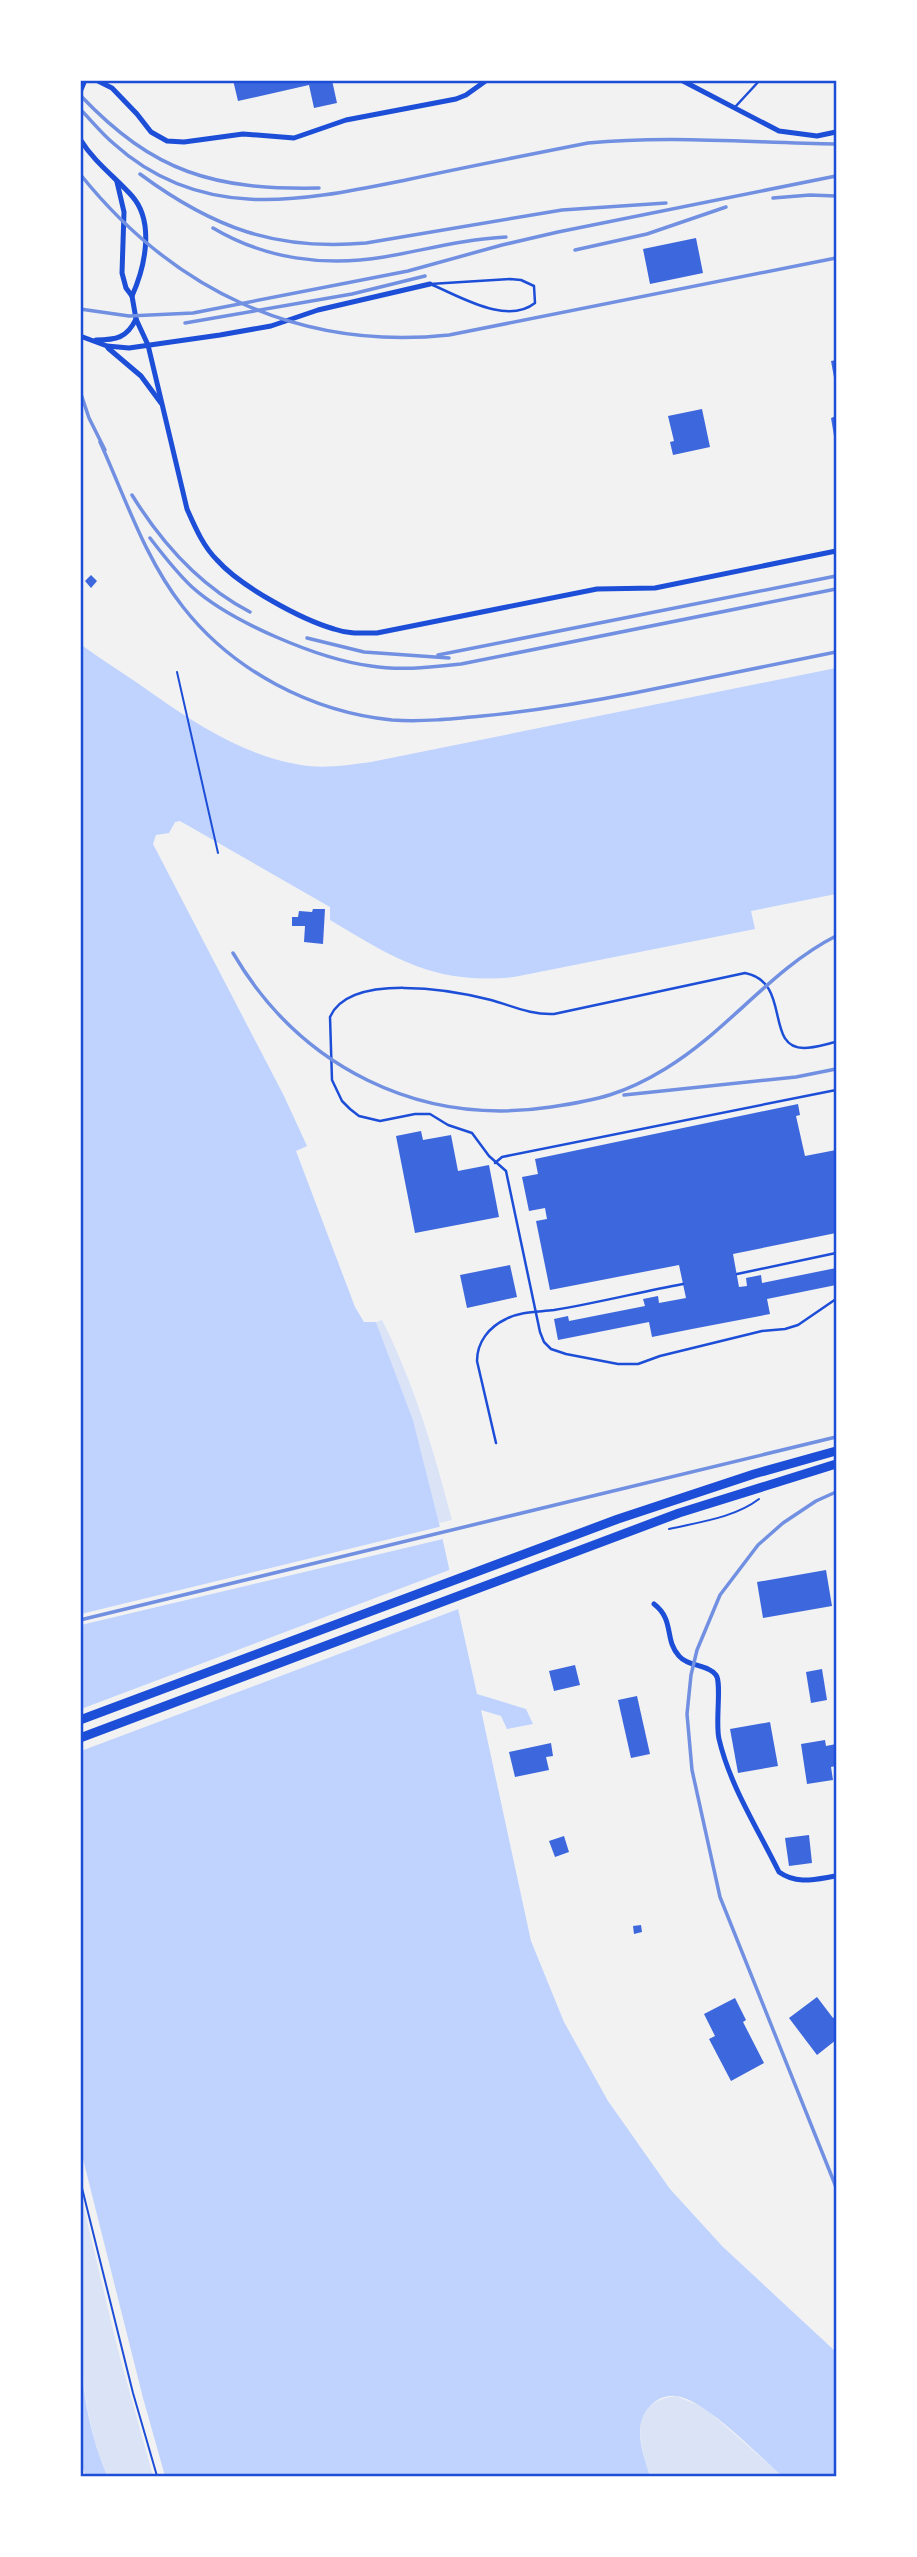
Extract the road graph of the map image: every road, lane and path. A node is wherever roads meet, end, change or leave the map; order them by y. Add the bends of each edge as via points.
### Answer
1 (85, 80) edge
2 (96, 80) edge
3 (486, 80) edge
4 (681, 80) edge
5 (760, 80) edge
6 (80, 92) edge
7 (735, 108) junction
8 (836, 132) edge
9 (80, 139) edge
10 (117, 182) junction
11 (429, 284) junction
12 (132, 296) junction
13 (136, 319) junction
14 (80, 336) edge
15 (92, 340) junction
16 (148, 345) junction
17 (107, 346) junction
18 (165, 409) junction
19 (836, 551) edge
20 (177, 672) dead end
21 (218, 853) dead end
22 (836, 1042) edge
23 (836, 1090) edge
24 (495, 1163) junction
25 (836, 1254) edge
26 (737, 1274) dead end
27 (683, 1284) dead end
28 (836, 1299) edge
29 (536, 1311) junction
30 (496, 1443) dead end
31 (836, 1451) edge
32 (836, 1464) edge
33 (653, 1605) dead end
34 (80, 1720) edge
35 (80, 1738) edge
36 (836, 1876) edge
37 (80, 2180) edge
38 (156, 2476) edge

1 - 6 street
2 - 3 street via 112,88 150,132 167,141 184,142 243,134 293,138 346,120 456,99
4 - 7 street
5 - 7 lane
7 - 8 street via 779,131 817,136
9 - 10 street
10 - 12 street via 124,212 122,273
10 - 12 street via 138,204 146,225 142,264
11 - 11 lane via 499,311 523,310 536,298 534,286 521,280
11 - 16 street via 271,326
12 - 13 street
13 - 15 street via 117,340
13 - 16 street
14 - 15 street
15 - 17 street
16 - 17 street
16 - 18 street
17 - 18 street via 141,376
18 - 19 street via 187,509 216,560 249,587 315,623 344,632 377,633 597,589 655,588
20 - 21 path
22 - 24 lane via 805,1048 786,1042 773,994 761,979 745,973 554,1014 412,988 368,990 343,999 330,1017 332,1080 342,1101 359,1116 380,1121 430,1114 472,1133
23 - 24 lane via 502,1157
24 - 29 lane via 508,1176
25 - 26 lane
27 - 29 lane
28 - 29 lane via 798,1325 638,1364 592,1360 551,1349 544,1342
29 - 30 lane via 496,1324 477,1350
31 - 34 main road via 754,1474 542,1547
32 - 35 main road via 679,1513
33 - 36 street via 667,1620 673,1648 680,1657 717,1676 716,1720 723,1758 779,1872 804,1881
37 - 38 path

